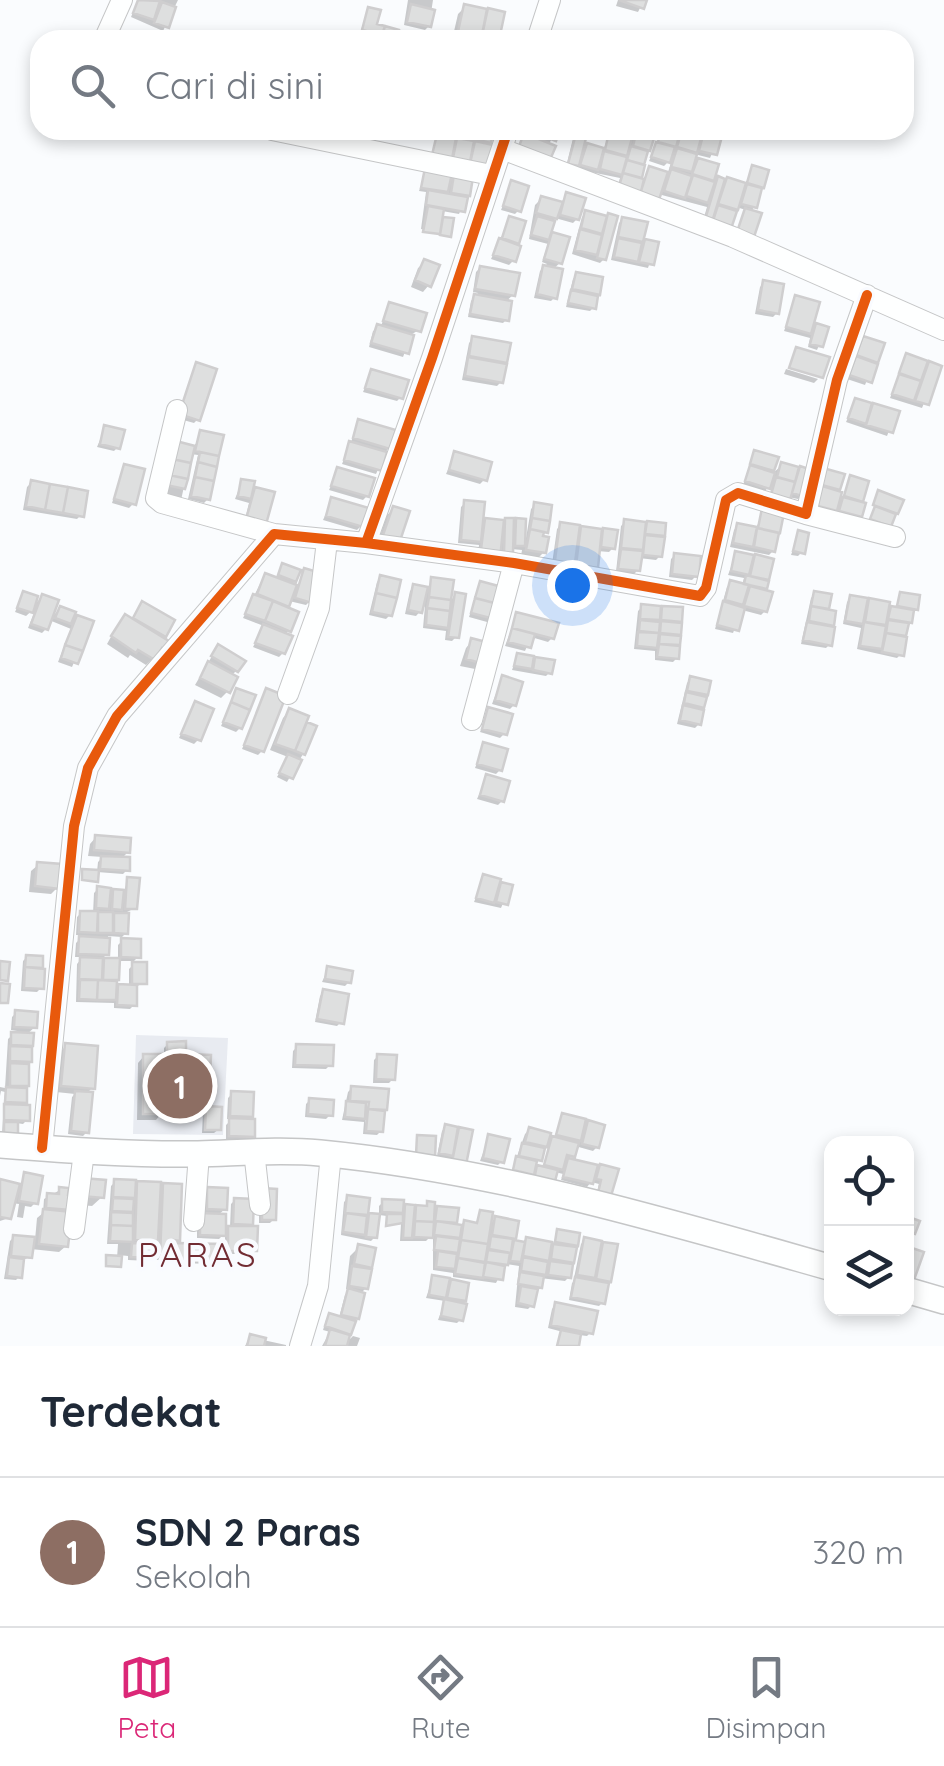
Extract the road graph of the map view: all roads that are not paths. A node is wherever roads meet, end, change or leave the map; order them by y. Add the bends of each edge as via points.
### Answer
1 (122, 0) edge
2 (550, 0) edge
3 (108, 30) edge
4 (540, 30) edge
5 (321, 140) edge
6 (505, 140) edge
7 (491, 175) junction
8 (867, 295) junction
9 (944, 330) edge
10 (177, 410) dead end
11 (806, 514) junction
12 (274, 534) junction
13 (895, 537) dead end
14 (328, 542) junction
15 (366, 543) junction
16 (514, 563) junction
17 (288, 694) dead end
18 (472, 720) dead end
19 (0, 1145) edge
20 (42, 1148) junction
21 (254, 1151) junction
22 (84, 1152) junction
23 (199, 1154) junction
24 (330, 1154) junction
25 (260, 1205) dead end
26 (194, 1221) dead end
27 (74, 1229) dead end
28 (824, 1266) edge
29 (914, 1292) edge
30 (944, 1301) edge
31 (300, 1346) edge

1 - 3 street
2 - 4 street
5 - 7 street
6 - 7 street
6 - 8 street
7 - 15 street
8 - 9 street
8 - 11 street via 837,380
10 - 12 street via 156,498
11 - 13 street
11 - 16 street via 731,496 706,588 695,597
12 - 14 street
12 - 20 street via 117,716 88,768 74,826
14 - 15 street
14 - 17 street via 319,608
15 - 16 street
16 - 18 street
19 - 20 main road
20 - 22 main road
21 - 23 main road
21 - 24 main road
21 - 25 street
22 - 23 main road
22 - 27 street
23 - 26 street
24 - 28 main road via 565,1195
24 - 31 street via 318,1286
29 - 30 main road

